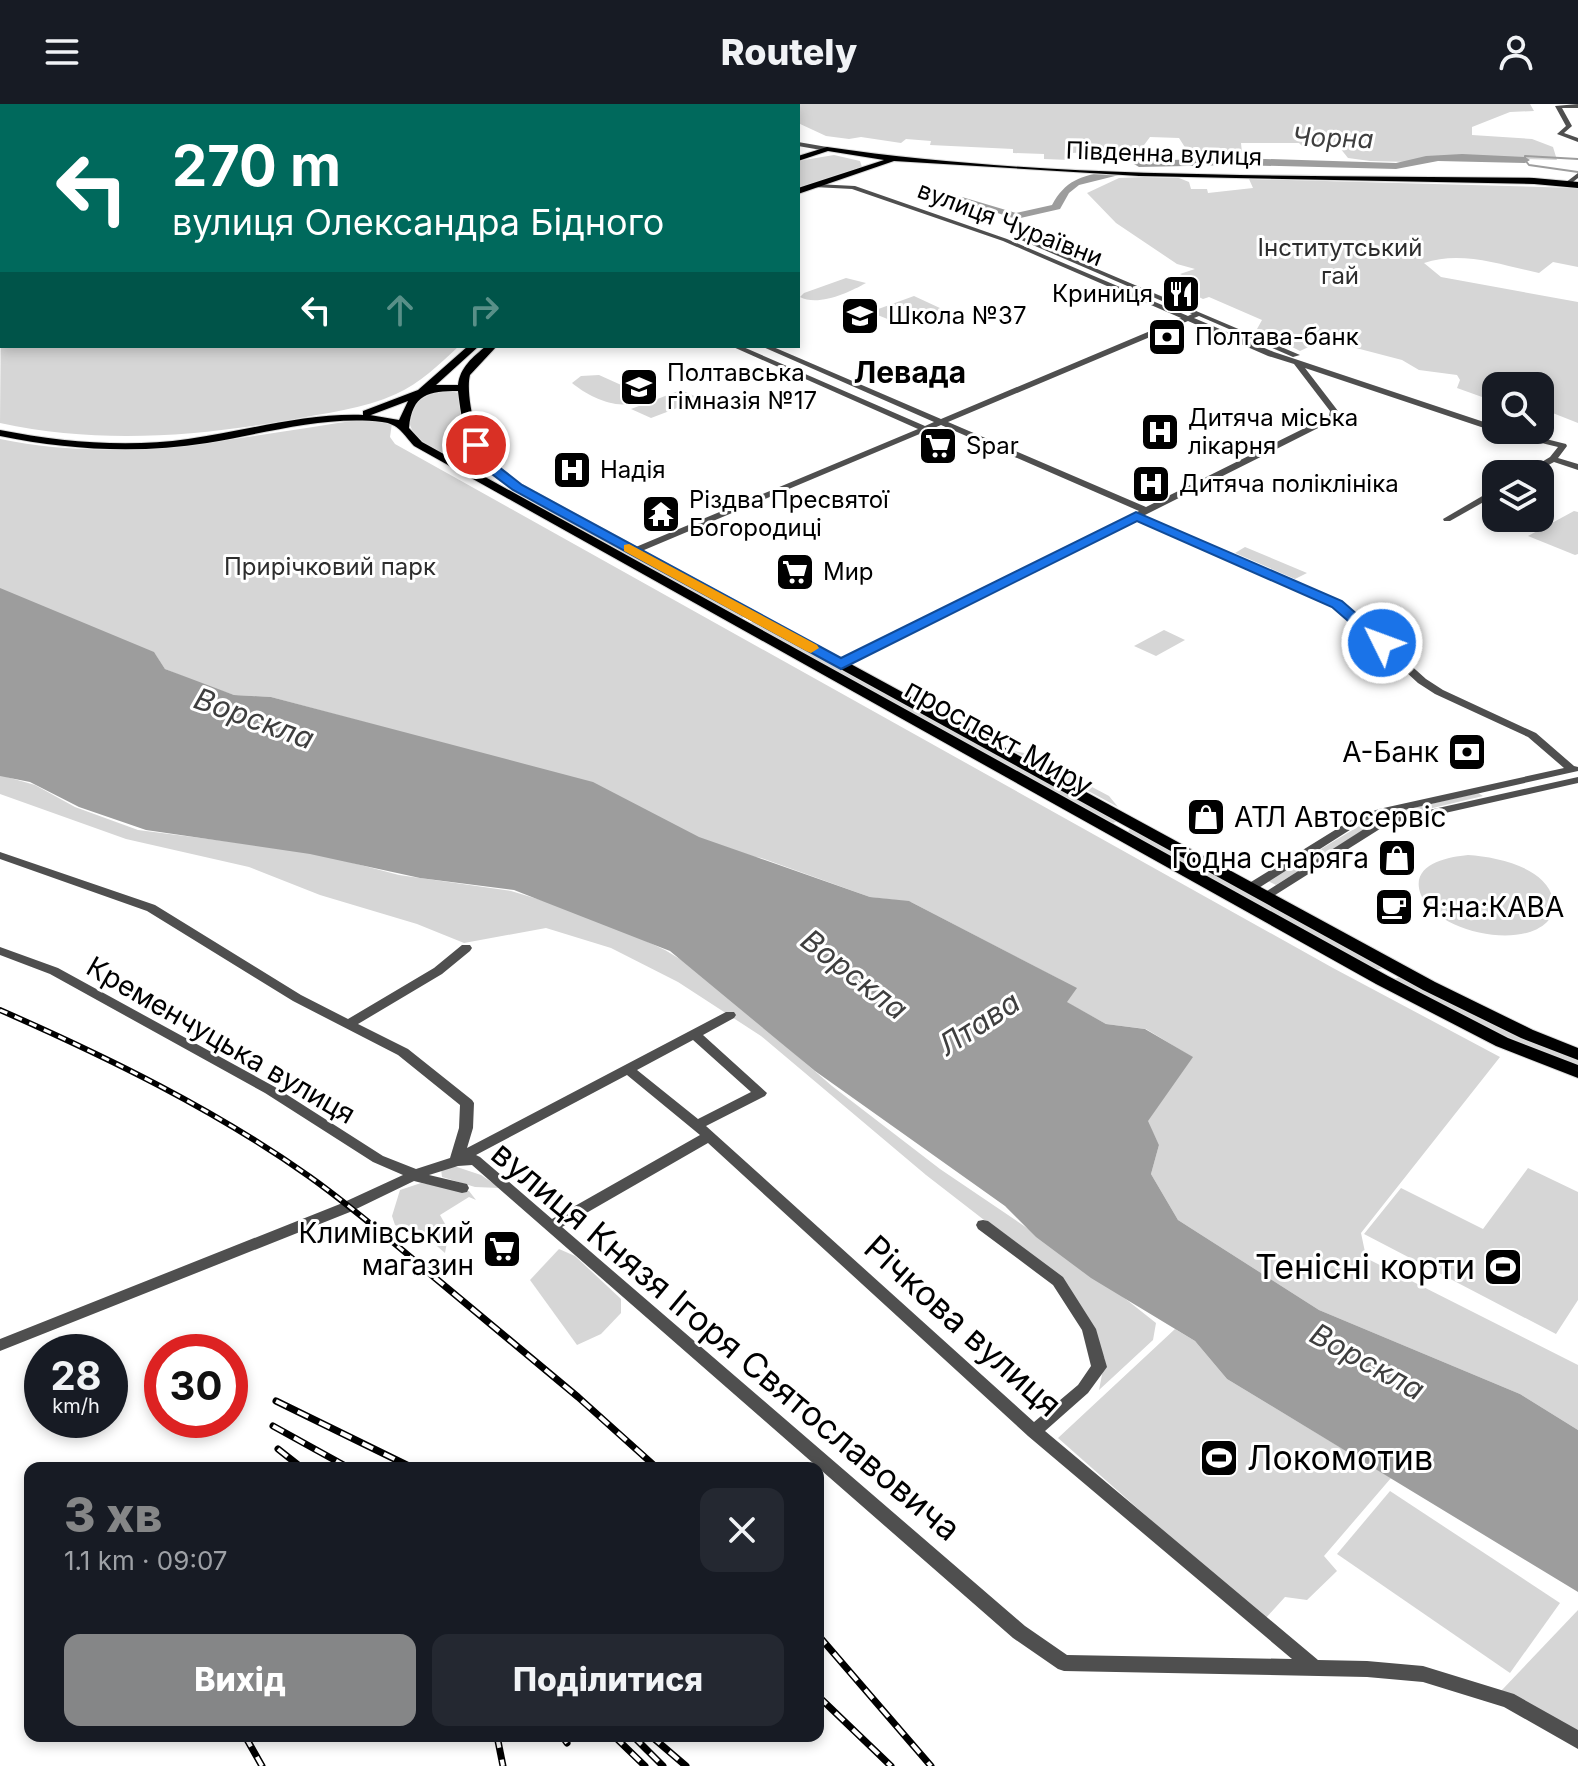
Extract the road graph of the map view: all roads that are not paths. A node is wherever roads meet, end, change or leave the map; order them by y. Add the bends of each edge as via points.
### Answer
1 (1558, 105) edge
2 (1578, 106) edge
3 (1578, 140) edge
4 (800, 144) edge
5 (827, 149) junction
6 (810, 155) junction
7 (800, 158) edge
8 (892, 159) junction
9 (861, 171) junction
10 (1578, 175) edge
11 (1567, 184) junction
12 (1578, 185) edge
13 (816, 186) junction
14 (800, 190) edge
15 (939, 209) junction
16 (928, 213) junction
17 (1198, 314) junction
18 (1184, 318) junction
19 (472, 348) edge
20 (490, 348) edge
21 (740, 348) edge
22 (770, 348) edge
23 (1300, 361) junction
24 (463, 388) junction
25 (425, 391) junction
26 (346, 418) junction
27 (939, 422) junction
28 (403, 424) junction
29 (1482, 425) edge
30 (924, 428) junction
31 (0, 433) edge
32 (1554, 444) edge
33 (476, 445) junction
34 (440, 457) junction
35 (1553, 459) joint
36 (1578, 467) edge
37 (538, 498) junction
38 (1482, 499) edge
39 (524, 504) junction
40 (1142, 513) junction
41 (1447, 519) dead end
42 (634, 551) junction
43 (746, 619) junction
44 (841, 664) junction
45 (1576, 773) edge
46 (1487, 787) junction
47 (1497, 797) junction
48 (1123, 827) junction
49 (0, 855) edge
50 (1258, 892) junction
51 (466, 948) dead end
52 (0, 951) edge
53 (1397, 968) junction
54 (1382, 980) junction
55 (730, 1015) dead end
56 (350, 1023) junction
57 (695, 1035) junction
58 (1578, 1054) edge
59 (627, 1068) junction
60 (1578, 1072) edge
61 (697, 1125) junction
62 (709, 1136) junction
63 (457, 1159) junction
64 (415, 1176) junction
65 (462, 1188) dead end
66 (983, 1225) dead end
67 (552, 1226) junction
68 (0, 1345) edge
69 (1034, 1431) junction
70 (823, 1462) edge
71 (824, 1462) edge
72 (1315, 1668) junction
73 (1578, 1740) edge

1 - 2 street
1 - 3 street via 1569,126 1560,134
4 - 5 street, Південна вулиця
5 - 6 main road
5 - 8 main road, Південна вулиця
6 - 7 main road
6 - 9 main road via 853,157 864,162
8 - 9 main road
8 - 11 main road, Південна вулиця via 1154,175
9 - 13 main road
9 - 15 street, вулиця Чураївни via 857,181
10 - 11 street
11 - 12 main road, Південна вулиця
13 - 14 main road
13 - 16 street, вулиця Чураївни via 853,187
15 - 16 street
15 - 17 street, вулиця Чураївни via 1040,244
16 - 18 street, вулиця Чураївни via 1043,255
17 - 18 street
17 - 23 street, вулиця Чураївни
18 - 23 street, вулиця Чураївни
18 - 27 street
19 - 25 main road
20 - 24 main road via 469,368
21 - 30 street
22 - 27 street
23 - 29 street, вулиця Чураївни
23 - 40 street via 1333,417
24 - 25 main road
24 - 33 main road, проспект Миру
25 - 26 main road
25 - 28 main road via 408,408
26 - 28 main road via 384,417
26 - 31 main road via 137,446 76,445
27 - 30 street
27 - 40 street
28 - 34 main road, проспект Миру via 412,440
30 - 42 street
32 - 35 street, вулиця Чураївни via 1563,446
33 - 34 main road
33 - 37 main road, проспект Миру via 485,462
34 - 39 main road, проспект Миру
35 - 36 street
37 - 39 main road
37 - 42 main road, проспект Миру
38 - 41 street
39 - 43 main road, проспект Миру
40 - 44 street
40 - 45 street via 1337,604 1422,681 1532,735
42 - 43 main road, проспект Миру
43 - 44 main road, проспект Миру
43 - 48 main road, проспект Миру
44 - 48 main road, проспект Миру
45 - 46 street
45 - 47 street
46 - 47 street
46 - 50 street via 1360,819
47 - 50 street via 1379,824
48 - 50 main road, проспект Миру
48 - 54 main road, проспект Миру
49 - 56 street via 151,908 297,998
50 - 53 main road, проспект Миру
51 - 56 street via 438,971
52 - 64 street, Кременчуцька вулиця via 54,971
53 - 54 main road
53 - 58 main road, проспект Миру
54 - 60 main road, проспект Миру via 1502,1042
55 - 57 street
56 - 63 street via 403,1052 467,1103
57 - 59 street
57 - 61 street via 760,1093
59 - 61 street, Річкова вулиця
59 - 63 street
61 - 62 street, Річкова вулиця
62 - 67 street
62 - 69 street, Річкова вулиця
63 - 64 street, вулиця Князя Ігоря Святославовича
63 - 67 street, вулиця Князя Ігоря Святославовича via 475,1160
64 - 65 street, Кременчуцька вулиця
64 - 68 street, вулиця Князя Ігоря Святославовича
66 - 69 street via 1058,1281 1089,1329 1099,1367 1083,1389
67 - 70 street, вулиця Князя Ігоря Святославовича
69 - 72 street, Річкова вулиця
71 - 72 street, вулиця Князя Ігоря Святославовича via 1019,1632 1064,1663
72 - 73 street, вулиця Князя Ігоря Святославовича via 1423,1674 1508,1700

